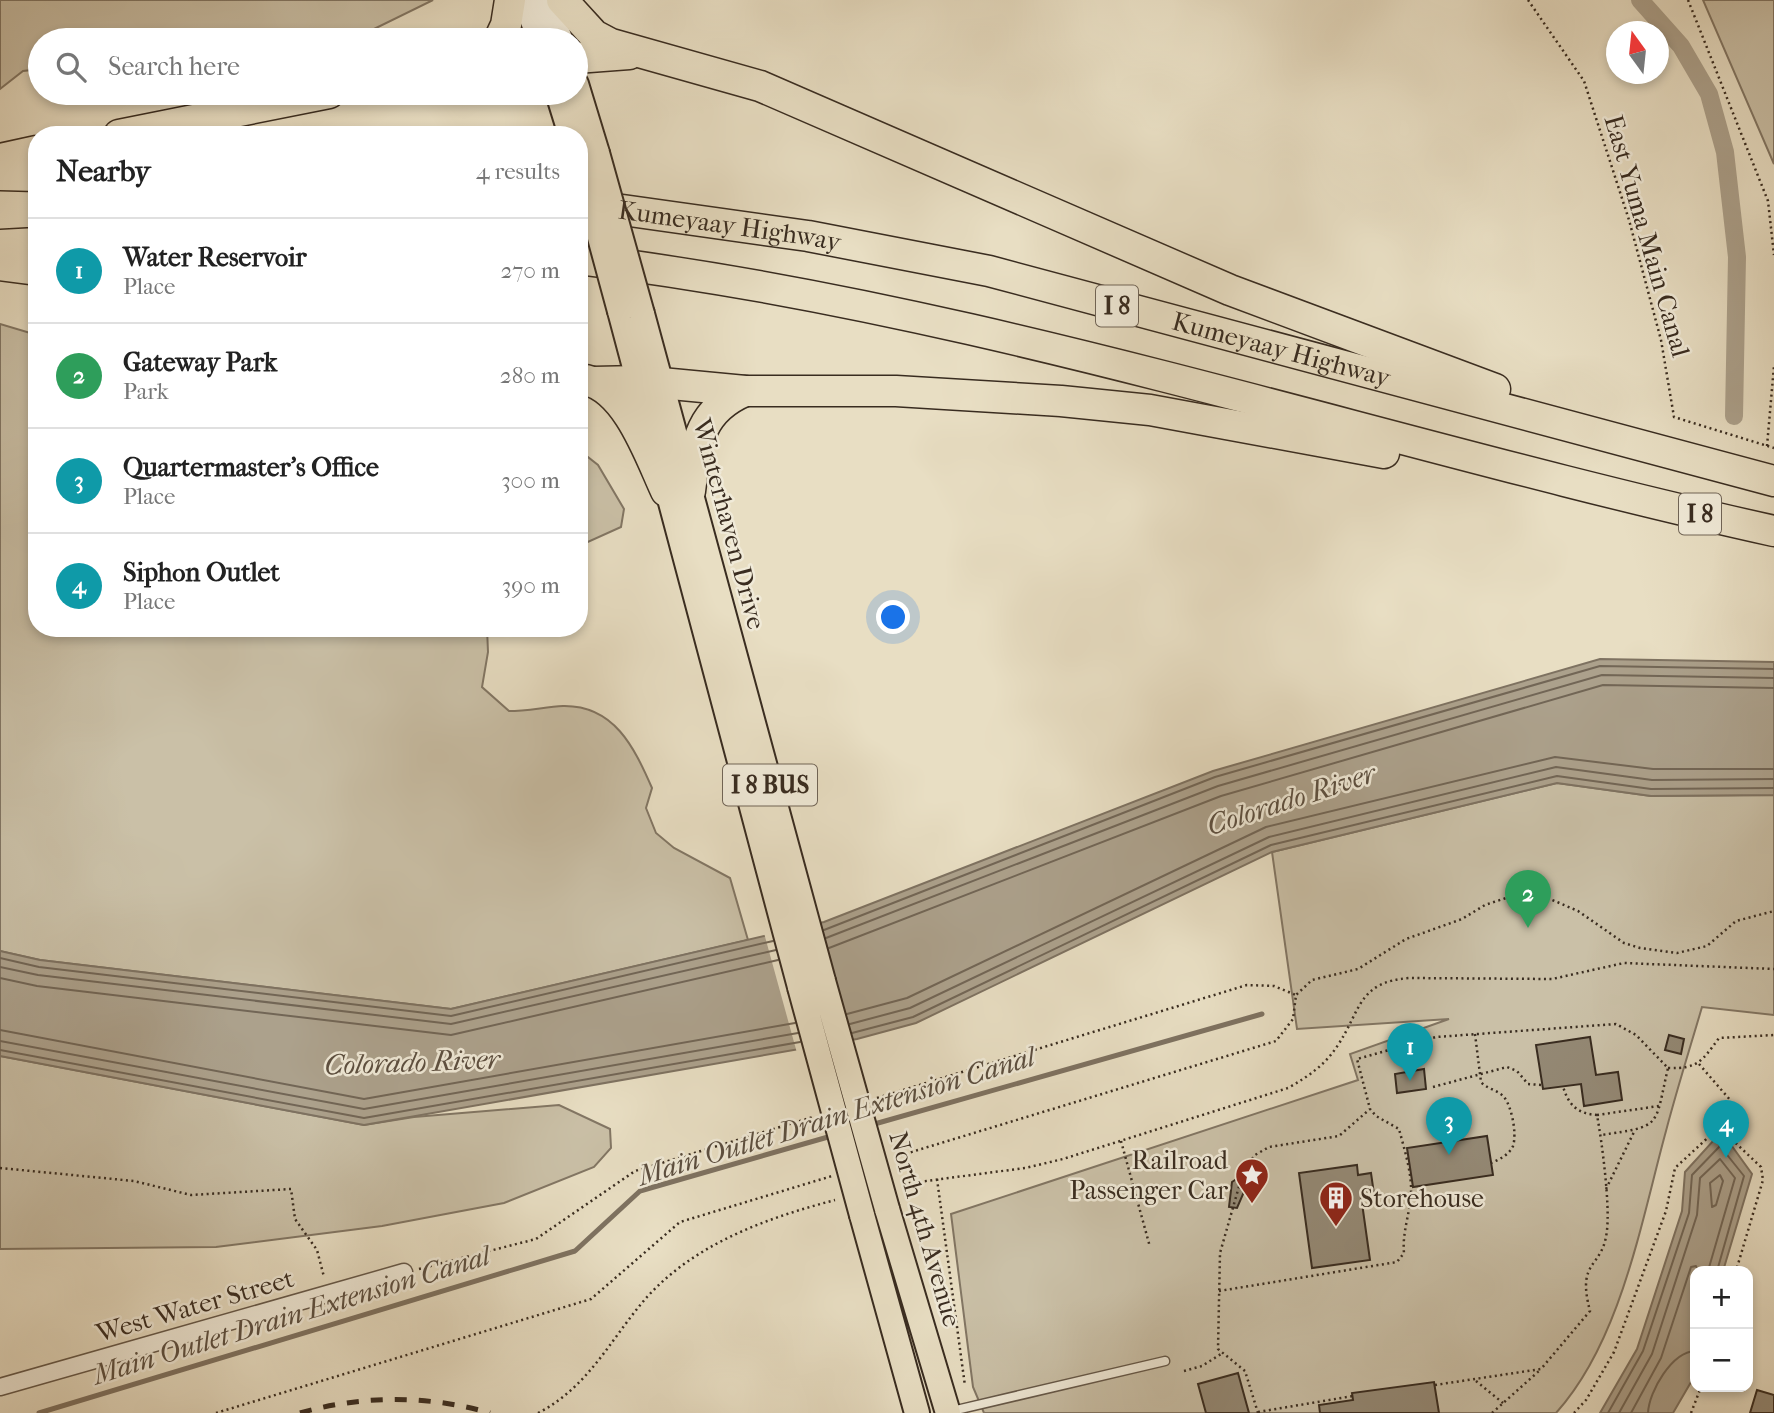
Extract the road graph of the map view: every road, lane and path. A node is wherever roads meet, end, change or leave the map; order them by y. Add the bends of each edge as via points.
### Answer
1 (510, 0) edge
2 (524, 0) edge
3 (545, 0) edge
4 (562, 0) edge
5 (1528, 0) edge
6 (1688, 0) edge
7 (505, 28) edge
8 (535, 28) edge
9 (556, 28) edge
10 (588, 28) edge
11 (588, 28) edge
12 (640, 53) junction
13 (588, 57) edge
14 (269, 105) edge
15 (562, 105) edge
16 (579, 105) edge
17 (164, 126) edge
18 (568, 126) edge
19 (583, 126) edge
20 (28, 153) edge
21 (588, 157) edge
22 (0, 159) edge
23 (0, 175) edge
24 (28, 176) edge
25 (588, 205) edge
26 (28, 243) edge
27 (0, 245) edge
28 (1774, 255) edge
29 (588, 260) edge
30 (0, 265) edge
31 (28, 269) edge
32 (1774, 366) edge
33 (588, 380) edge
34 (588, 381) edge
35 (650, 382) junction
36 (745, 391) junction
37 (1767, 446) junction
38 (1646, 447) junction
39 (1774, 448) edge
40 (1774, 481) edge
41 (678, 491) junction
42 (1626, 498) junction
43 (1774, 531) edge
44 (1774, 911) edge
45 (1774, 969) edge
46 (812, 984) junction
47 (1475, 1034) junction
48 (1774, 1035) edge
49 (1699, 1064) junction
50 (1668, 1068) junction
51 (1480, 1074) junction
52 (1542, 1085) dead end
53 (1563, 1086) dead end
54 (1433, 1087) dead end
55 (1731, 1101) dead end
56 (1660, 1105) junction
57 (1370, 1109) junction
58 (1597, 1115) junction
59 (1635, 1130) junction
60 (1601, 1135) junction
61 (1121, 1141) junction
62 (892, 1157) dead end
63 (1491, 1163) dead end
64 (0, 1168) edge
65 (839, 1173) dead end
66 (937, 1179) junction
67 (900, 1185) dead end
68 (1605, 1192) junction
69 (835, 1200) dead end
70 (1150, 1247) dead end
71 (1737, 1266) edge
72 (404, 1272) dead end
73 (1219, 1291) junction
74 (328, 1294) junction
75 (1221, 1354) junction
76 (1165, 1361) dead end
77 (1541, 1369) junction
78 (1184, 1371) dead end
79 (1475, 1380) junction
80 (1435, 1385) dead end
81 (965, 1386) dead end
82 (0, 1387) edge
83 (1698, 1392) edge
84 (1353, 1396) dead end
85 (1503, 1404) junction
86 (216, 1413) edge
87 (538, 1413) edge
88 (917, 1413) edge
89 (946, 1413) edge
90 (1258, 1413) edge
91 (1492, 1413) edge
92 (1574, 1413) edge
93 (1691, 1413) edge

1 - 7 highway
2 - 8 main road
3 - 9 main road
4 - 11 highway
5 - 37 path, East Yuma Main Canal via 1584,81 1661,340 1674,417
6 - 28 path via 1768,201
10 - 12 highway
12 - 13 highway
12 - 38 highway via 794,99 1230,290
14 - 17 highway
15 - 18 main road
16 - 19 main road, Winterhaven Drive / I 8 BUS
20 - 22 highway
21 - 35 main road, Winterhaven Drive / I 8 BUS, bridge
23 - 24 highway
25 - 38 highway, Kumeyaay Highway / I 8 via 808,236 989,271
26 - 27 highway
29 - 42 highway, Kumeyaay Highway / I 8 via 823,295 1085,357
30 - 31 highway
32 - 37 path
33 - 35 highway
34 - 41 highway via 622,406
35 - 36 highway
35 - 41 main road, Winterhaven Drive / I 8 BUS
36 - 41 highway via 727,399 708,419
36 - 42 highway via 897,391 1150,410
37 - 39 path
38 - 40 highway, Kumeyaay Highway / I 8
41 - 46 main road, Winterhaven Drive / I 8 BUS
42 - 43 highway, Kumeyaay Highway / I 8
44 - 62 path via 1736,921 1707,946 1677,953 1624,943 1578,911 1550,899 1509,897 1406,939 1359,969 1312,980 1296,995 1293,1019 1276,1041
45 - 61 path via 1624,963 1552,979 1389,981 1362,998 1339,1043 1313,1074 1288,1088
46 - 88 main road, I 8 BUS, bridge via 862,1215
46 - 89 main road, North 4th Avenue / I 8 BUS, bridge via 887,1209
47 - 50 path via 1616,1024 1636,1034
47 - 51 path
47 - 57 path via 1436,1037 1357,1059
48 - 49 path via 1719,1038
49 - 50 path
49 - 55 path
50 - 56 path
51 - 52 path via 1507,1068 1517,1071 1528,1084
51 - 54 path
51 - 63 path via 1484,1086 1503,1097 1509,1107 1513,1133 1513,1146 1505,1157
53 - 58 path via 1577,1110
56 - 58 path
56 - 59 path via 1650,1126
57 - 73 path via 1339,1136 1269,1147 1255,1154 1244,1169 1220,1253
57 - 73 path via 1399,1129 1403,1144 1411,1193 1404,1253 1397,1262
58 - 60 path
59 - 60 path
59 - 68 path
60 - 68 path
61 - 66 path via 1025,1168
61 - 70 path
64 - 74 path via 134,1181 191,1195 290,1189 295,1219 317,1250
65 - 86 path via 680,1222 591,1299
66 - 67 path
66 - 81 path
68 - 77 path via 1607,1231 1584,1284 1590,1311
69 - 87 path via 756,1223 706,1251 646,1298 579,1384
71 - 92 path via 1763,1180 1760,1167 1724,1132 1714,1132 1675,1167 1666,1210 1614,1352
72 - 74 street, West Water Street
73 - 75 path
74 - 82 street, West Water Street
75 - 78 path
75 - 90 path via 1245,1371
76 - 89 lane
77 - 79 path
77 - 85 path
79 - 80 path
79 - 85 path
83 - 93 path
84 - 90 path
85 - 91 path

